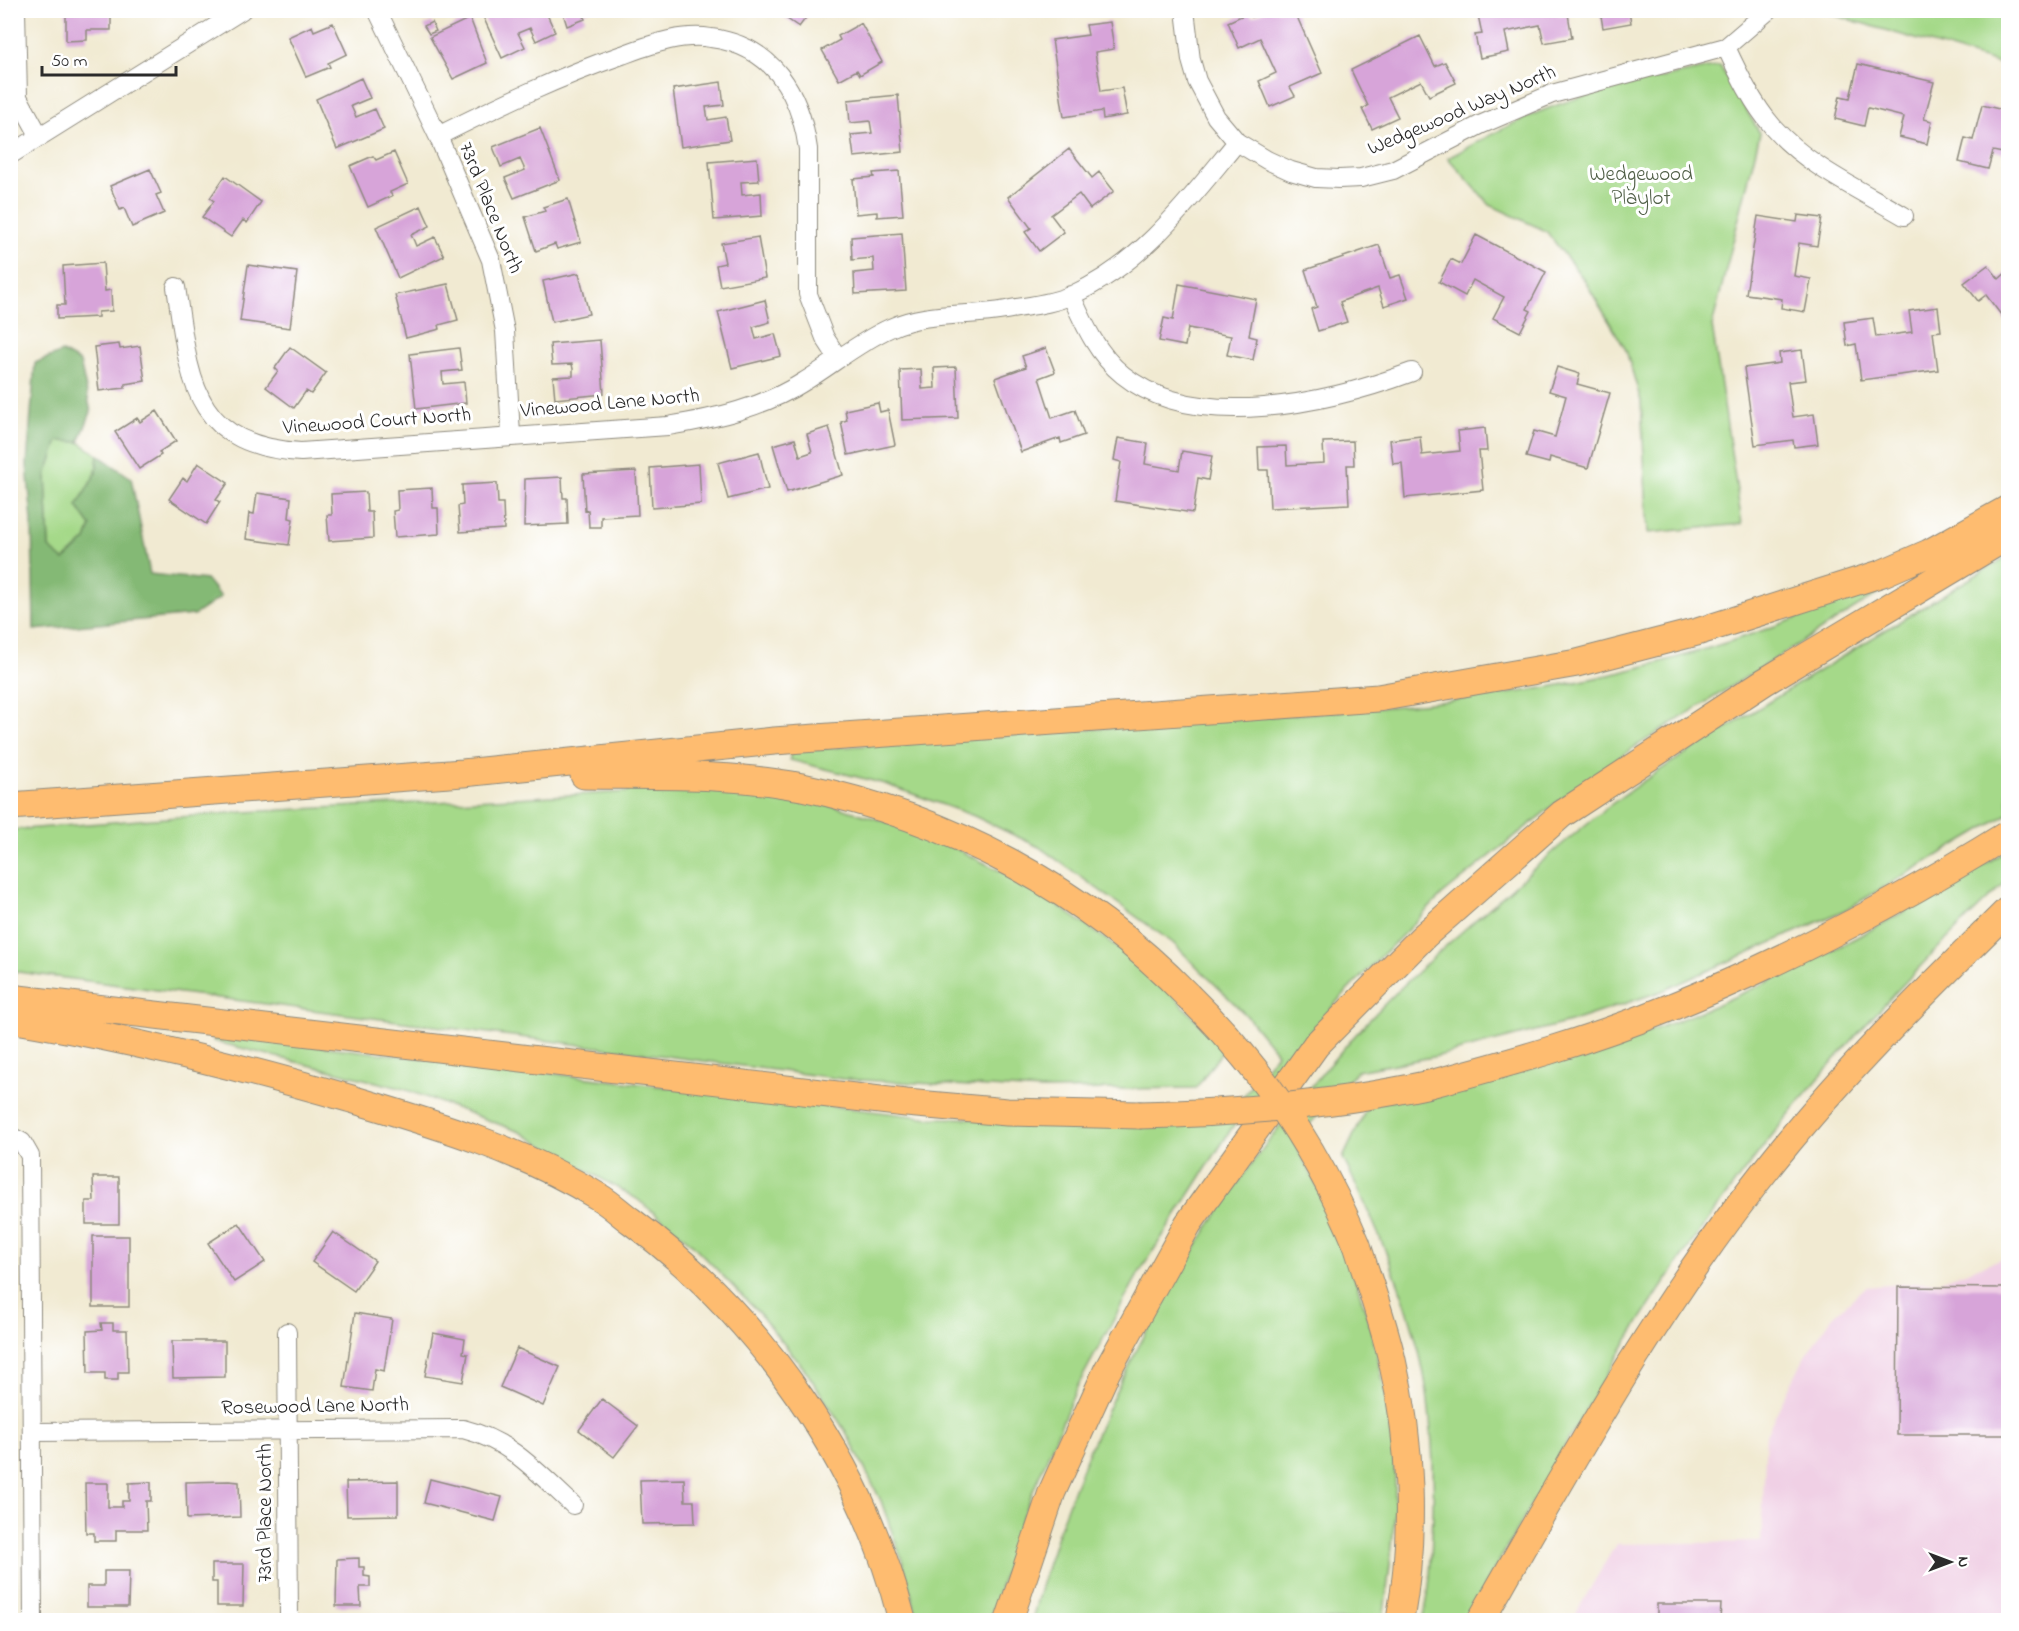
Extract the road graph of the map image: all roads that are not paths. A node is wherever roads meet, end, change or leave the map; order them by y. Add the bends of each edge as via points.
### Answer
1 (16, 10) edge
2 (242, 10) edge
3 (377, 10) edge
4 (1185, 10) edge
5 (1769, 10) edge
6 (1726, 47) junction
7 (438, 136) junction
8 (40, 137) junction
9 (1237, 142) junction
10 (10, 155) edge
11 (1904, 216) dead end
12 (176, 287) dead end
13 (1071, 295) junction
14 (838, 358) junction
15 (1412, 372) dead end
16 (511, 435) junction
17 (2008, 509) edge
18 (2008, 536) edge
19 (463, 773) junction
20 (10, 806) edge
21 (2008, 834) edge
22 (2008, 910) edge
23 (10, 998) edge
24 (10, 1019) edge
25 (10, 1136) edge
26 (287, 1332) dead end
27 (288, 1430) junction
28 (32, 1432) junction
29 (573, 1505) dead end
30 (33, 1620) edge
31 (289, 1620) edge
32 (902, 1620) edge
33 (1009, 1620) edge
34 (1400, 1620) edge
35 (1481, 1620) edge

1 - 8 street via 18,97
2 - 8 street
3 - 7 street, 73rd Place North
4 - 9 street, Wedgewood Way North via 1197,81 1216,117
5 - 6 street, Wedgewood Way North
6 - 9 street, Wedgewood Way North via 1552,94 1480,125 1393,170 1361,178 1316,178 1291,171
6 - 11 street via 1774,128 1827,171
7 - 14 street via 562,76 659,42 711,38 761,57 781,75 796,100 804,125 808,149 808,294 825,338
7 - 16 street, 73rd Place North via 492,260 505,331
8 - 10 street
9 - 13 street, Vinewood Lane North via 1186,204 1140,251
12 - 16 street, Vinewood Court North via 195,388 207,410 248,444 274,451 301,452
13 - 14 street, Vinewood Lane North via 999,311 932,316 908,322
13 - 15 street via 1095,345 1122,374 1168,399 1201,407 1298,402 1364,390
14 - 16 street, Vinewood Lane North via 804,382 760,404 715,418 668,426
17 - 19 highway via 1929,553 1883,573 1755,614 1577,663 1440,689 1273,708 774,741
18 - 33 highway via 1764,682 1562,814 1433,928 1316,1045 1188,1224 1112,1361 1053,1492
19 - 20 highway
19 - 34 highway, bridge via 727,778 801,787 888,811 975,845 1074,900 1155,962 1246,1058 1292,1120 1342,1207 1358,1245 1392,1360 1406,1443 1408,1538
21 - 23 highway, bridge via 1938,877 1766,967 1665,1010 1430,1084 1387,1094 1251,1112 1007,1112 906,1103
22 - 35 highway via 1856,1064 1743,1200 1659,1318
24 - 32 highway via 276,1077 418,1119 521,1155 603,1199 686,1266 753,1334 780,1371 818,1427 865,1512
25 - 28 street via 27,1148 30,1166
26 - 27 street, 73rd Place North
27 - 28 street, Rosewood Lane North
27 - 29 street, Rosewood Lane North via 440,1428 484,1435 505,1445
27 - 31 street, 73rd Place North
28 - 30 street

